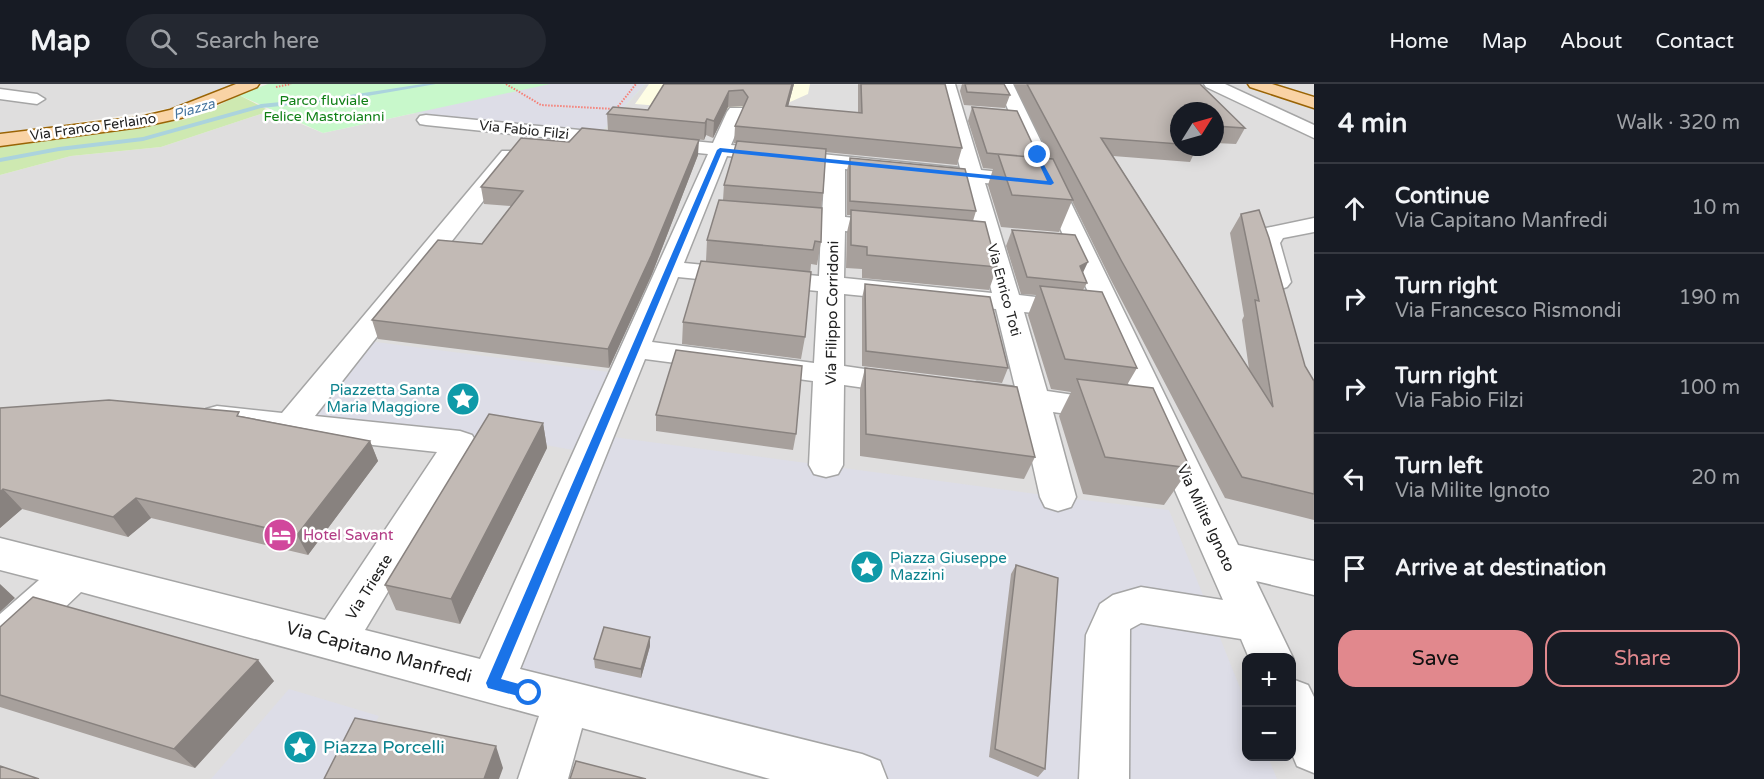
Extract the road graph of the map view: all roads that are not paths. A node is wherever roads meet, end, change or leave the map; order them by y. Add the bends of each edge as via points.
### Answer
1 (251, 84) edge
2 (947, 84) edge
3 (955, 84) edge
4 (1212, 84) edge
5 (1257, 84) edge
6 (965, 85) edge
7 (999, 86) edge
8 (0, 93) edge
9 (37, 99) dead end
10 (1314, 103) edge
11 (736, 112) dead end
12 (426, 120) dead end
13 (529, 130) junction
14 (1314, 132) edge
15 (0, 141) edge
16 (720, 150) junction
17 (835, 161) junction
18 (972, 176) junction
19 (1051, 183) junction
20 (752, 216) edge
21 (834, 223) junction
22 (1313, 225) edge
23 (917, 230) edge
24 (965, 234) edge
25 (1000, 236) junction
26 (669, 269) junction
27 (832, 285) junction
28 (1007, 303) junction
29 (1285, 309) edge
30 (1111, 313) junction
31 (635, 349) junction
32 (830, 374) junction
33 (1034, 399) junction
34 (191, 414) edge
35 (1159, 416) junction
36 (292, 423) junction
37 (826, 465) dead end
38 (1058, 497) dead end
39 (0, 554) edge
40 (1225, 558) junction
41 (74, 573) junction
42 (1314, 578) edge
43 (336, 639) junction
44 (1263, 640) edge
45 (0, 641) edge
46 (492, 683) junction
47 (566, 702) junction
48 (1295, 707) edge
49 (1314, 749) edge
50 (832, 775) edge
51 (543, 779) edge
52 (1104, 779) edge

1 - 15 main road, Via Franco Ferlaino via 175,114 140,122
2 - 18 street, Via Enrico Toti via 966,113
3 - 6 street
4 - 14 street
5 - 10 main road
7 - 19 street, Via Milite Ignoto via 1009,116
8 - 9 street
11 - 16 street
12 - 13 street, Via Fabio Filzi
13 - 16 street, Via Fabio Filzi
13 - 36 street
16 - 17 street, Via Fabio Filzi
16 - 26 street via 705,212
17 - 18 street, Via Fabio Filzi
17 - 21 street, Via Filippo Corridoni
18 - 19 street, Via Fabio Filzi
18 - 25 street, Via Enrico Toti
19 - 30 street, Via Milite Ignoto via 1068,242
20 - 21 street
21 - 23 street
21 - 27 street, Via Filippo Corridoni
22 - 29 street via 1274,233 1268,243
24 - 25 street
25 - 28 street, Via Enrico Toti
26 - 27 street
26 - 31 street
27 - 28 street
27 - 32 street, Via Filippo Corridoni
28 - 30 street
28 - 33 street, Via Enrico Toti
30 - 35 street, Via Milite Ignoto
31 - 32 street
31 - 46 street
32 - 33 street
32 - 37 street, Via Filippo Corridoni
33 - 35 street
33 - 38 street, Via Enrico Toti
34 - 36 street
35 - 40 street, Via Milite Ignoto
36 - 43 street, Via Trieste via 460,443
39 - 41 street, Via Capitano Manfredi
40 - 42 street
40 - 44 street, Via Milite Ignoto
41 - 43 street, Via Capitano Manfredi
41 - 45 street
43 - 46 street, Via Capitano Manfredi
44 - 52 street via 1141,605 1126,607 1112,618 1107,635
46 - 47 street, Via Capitano Manfredi
47 - 50 street, Via Capitano Manfredi
47 - 51 street
48 - 49 street

